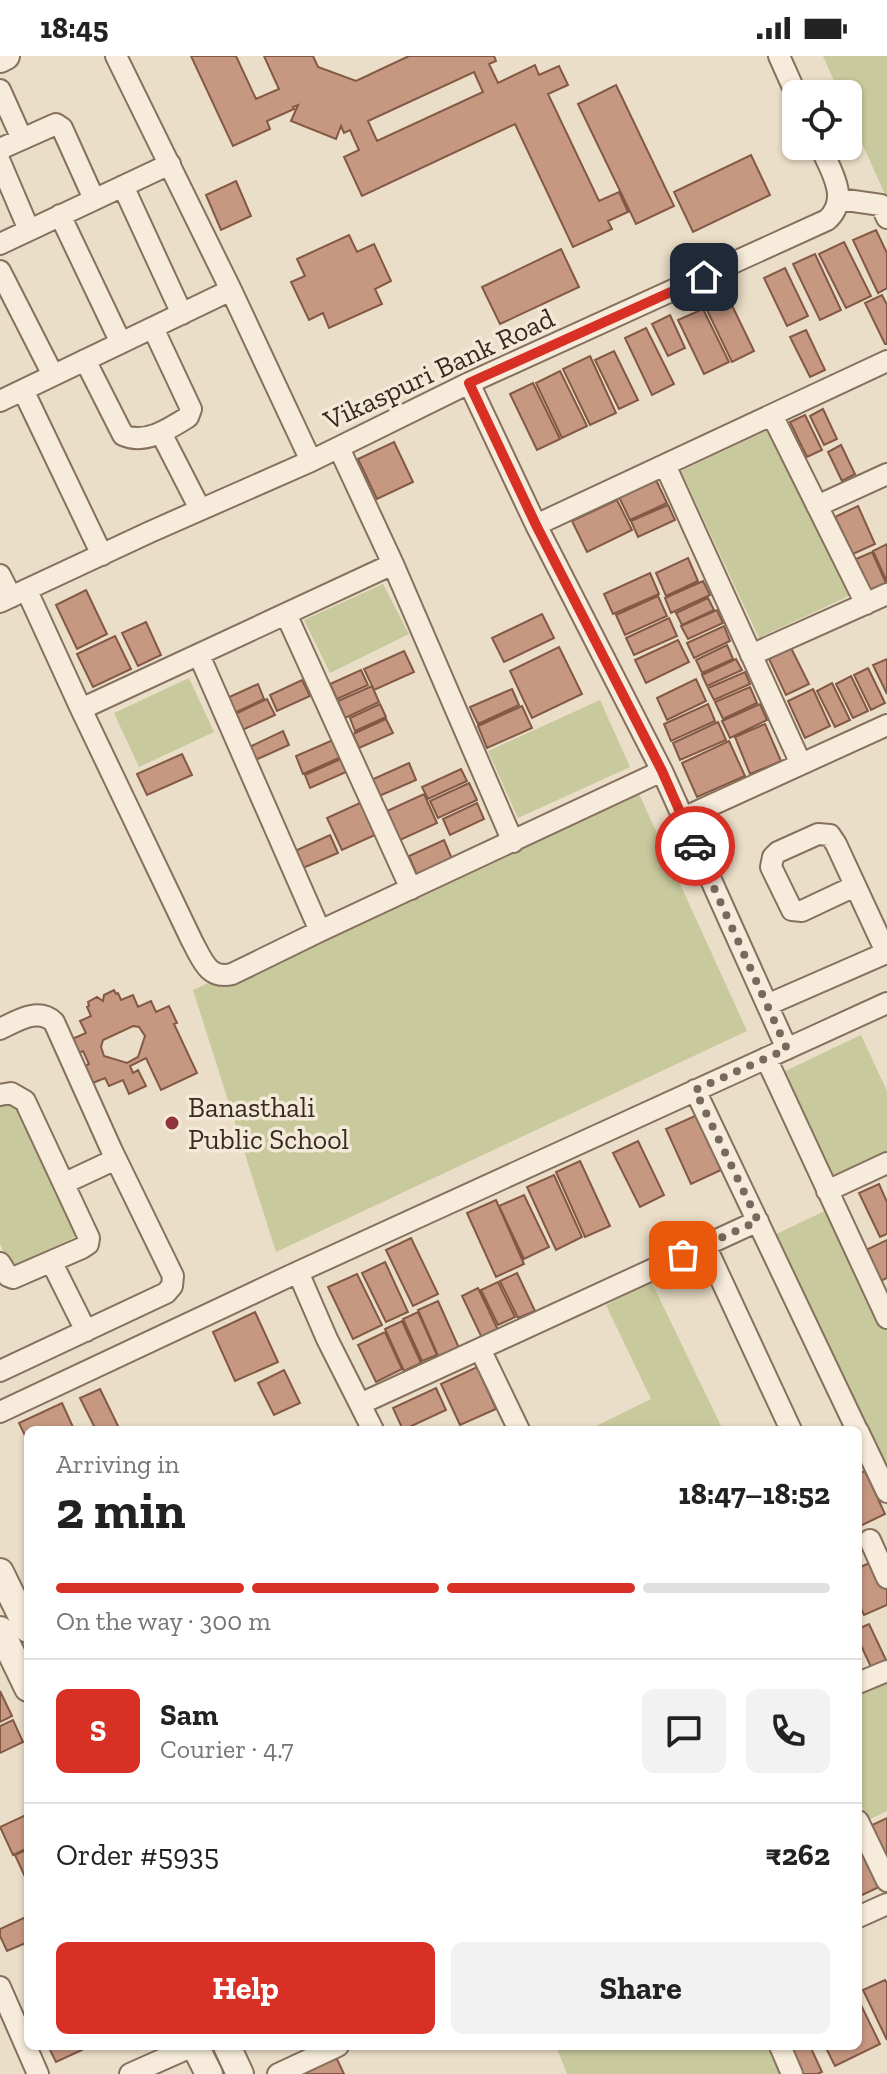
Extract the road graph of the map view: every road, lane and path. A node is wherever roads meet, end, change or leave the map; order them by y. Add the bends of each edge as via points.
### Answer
1 (6, 56) edge
2 (116, 56) edge
3 (779, 56) edge
4 (0, 59) edge
5 (790, 80) edge
6 (0, 90) edge
7 (22, 138) junction
8 (0, 152) edge
9 (826, 160) edge
10 (0, 162) edge
11 (170, 164) junction
12 (123, 186) junction
13 (94, 199) junction
14 (839, 199) junction
15 (60, 215) junction
16 (887, 218) edge
17 (29, 230) junction
18 (0, 244) edge
19 (0, 271) edge
20 (231, 290) junction
21 (182, 314) junction
22 (153, 328) junction
23 (121, 343) junction
24 (85, 360) junction
25 (887, 361) edge
26 (53, 375) junction
27 (469, 383) junction
28 (23, 390) junction
29 (0, 401) edge
30 (772, 415) junction
31 (161, 433) junction
32 (339, 448) junction
33 (311, 461) junction
34 (665, 465) junction
35 (887, 474) edge
36 (817, 506) junction
37 (200, 509) junction
38 (536, 525) junction
39 (102, 555) junction
40 (393, 564) junction
41 (0, 575) edge
42 (887, 594) edge
43 (13, 597) edge
44 (866, 604) junction
45 (286, 614) junction
46 (199, 655) junction
47 (751, 655) junction
48 (81, 709) junction
49 (887, 725) edge
50 (801, 764) junction
51 (662, 771) junction
52 (683, 818) junction
53 (513, 842) junction
54 (855, 886) dead end
55 (411, 889) junction
56 (320, 931) junction
57 (887, 954) edge
58 (887, 1003) edge
59 (767, 1005) junction
60 (0, 1029) edge
61 (787, 1049) junction
62 (766, 1058) junction
63 (695, 1090) junction
64 (0, 1095) edge
65 (116, 1159) junction
66 (887, 1163) edge
67 (65, 1183) junction
68 (827, 1191) junction
69 (758, 1221) junction
70 (705, 1245) junction
71 (0, 1263) edge
72 (52, 1263) junction
73 (298, 1272) junction
74 (884, 1305) edge
75 (86, 1331) junction
76 (480, 1349) junction
77 (32, 1356) junction
78 (0, 1371) edge
79 (49, 1390) junction
80 (360, 1404) junction
81 (0, 1412) edge
82 (371, 1426) edge
83 (517, 1426) edge
84 (789, 1426) edge
85 (851, 1426) edge
86 (862, 1446) edge
87 (887, 1492) edge
88 (872, 1539) edge
89 (0, 1572) edge
90 (887, 1578) edge
91 (24, 1621) edge
92 (0, 1630) edge
93 (887, 1671) edge
94 (24, 1680) edge
95 (862, 1681) edge
96 (862, 1829) edge
97 (887, 1881) edge
98 (887, 1904) edge
99 (862, 1915) edge
100 (0, 1987) edge
101 (24, 2042) edge
102 (28, 2050) edge
103 (186, 2050) edge
104 (196, 2050) edge
105 (229, 2050) edge
106 (323, 2050) edge
107 (782, 2050) edge
108 (143, 2071) edge
109 (38, 2074) edge
110 (209, 2074) edge
111 (240, 2074) edge
112 (278, 2074) edge
113 (792, 2074) edge

1 - 4 street
2 - 11 street
3 - 5 street
6 - 7 street
7 - 8 street
7 - 13 street via 56,124 62,128
9 - 14 street
10 - 17 street
11 - 12 street
11 - 20 street
12 - 13 street
12 - 21 street
13 - 15 street
14 - 16 street via 881,205
14 - 27 street, Vikaspuri Bank Road via 827,220
15 - 17 street
15 - 23 street
17 - 18 street
19 - 26 street
20 - 21 street
20 - 33 street
21 - 22 street
22 - 23 street
22 - 31 street via 191,409 188,417
23 - 24 street
24 - 26 street
24 - 31 street via 123,435 134,440
25 - 30 street
26 - 28 street
27 - 32 street, Vikaspuri Bank Road
27 - 38 street
28 - 29 street
28 - 39 street
30 - 34 street
30 - 36 street
31 - 37 street
32 - 33 street, Vikaspuri Bank Road
32 - 40 street
33 - 37 street, Vikaspuri Bank Road
34 - 38 street
34 - 47 street
35 - 36 street
36 - 44 street
37 - 39 street, Vikaspuri Bank Road
38 - 51 street
39 - 43 street, Vikaspuri Bank Road
40 - 45 street
40 - 53 street
41 - 43 street
42 - 44 street
43 - 48 street
44 - 47 street
45 - 46 street
45 - 55 street
46 - 48 street
46 - 56 street
47 - 50 street
48 - 56 street via 210,971 232,974
49 - 50 street
50 - 52 street
51 - 52 street
51 - 53 street
52 - 59 street
53 - 55 street
54 - 57 street
55 - 56 street
57 - 59 street
58 - 61 street
59 - 61 street
60 - 65 street via 36,1015 54,1022
61 - 62 street
62 - 63 street
62 - 68 street
63 - 69 street
63 - 73 street
64 - 67 street via 11,1093 25,1101
65 - 67 street
65 - 75 street via 173,1276 172,1286
66 - 68 street
67 - 72 street via 89,1238 88,1244
68 - 74 street
69 - 70 street
69 - 85 street
70 - 76 street
70 - 84 street
71 - 72 street via 13,1278
72 - 75 street
73 - 79 street
73 - 80 street
75 - 77 street
76 - 80 street
76 - 83 street
77 - 78 street
77 - 79 street
79 - 81 street
80 - 82 street
86 - 87 street
88 - 90 street
89 - 91 street
92 - 94 street
93 - 95 street
96 - 97 street
98 - 99 street
100 - 101 street
102 - 109 street
103 - 108 street
104 - 110 street
105 - 111 street
106 - 112 street
107 - 113 street

